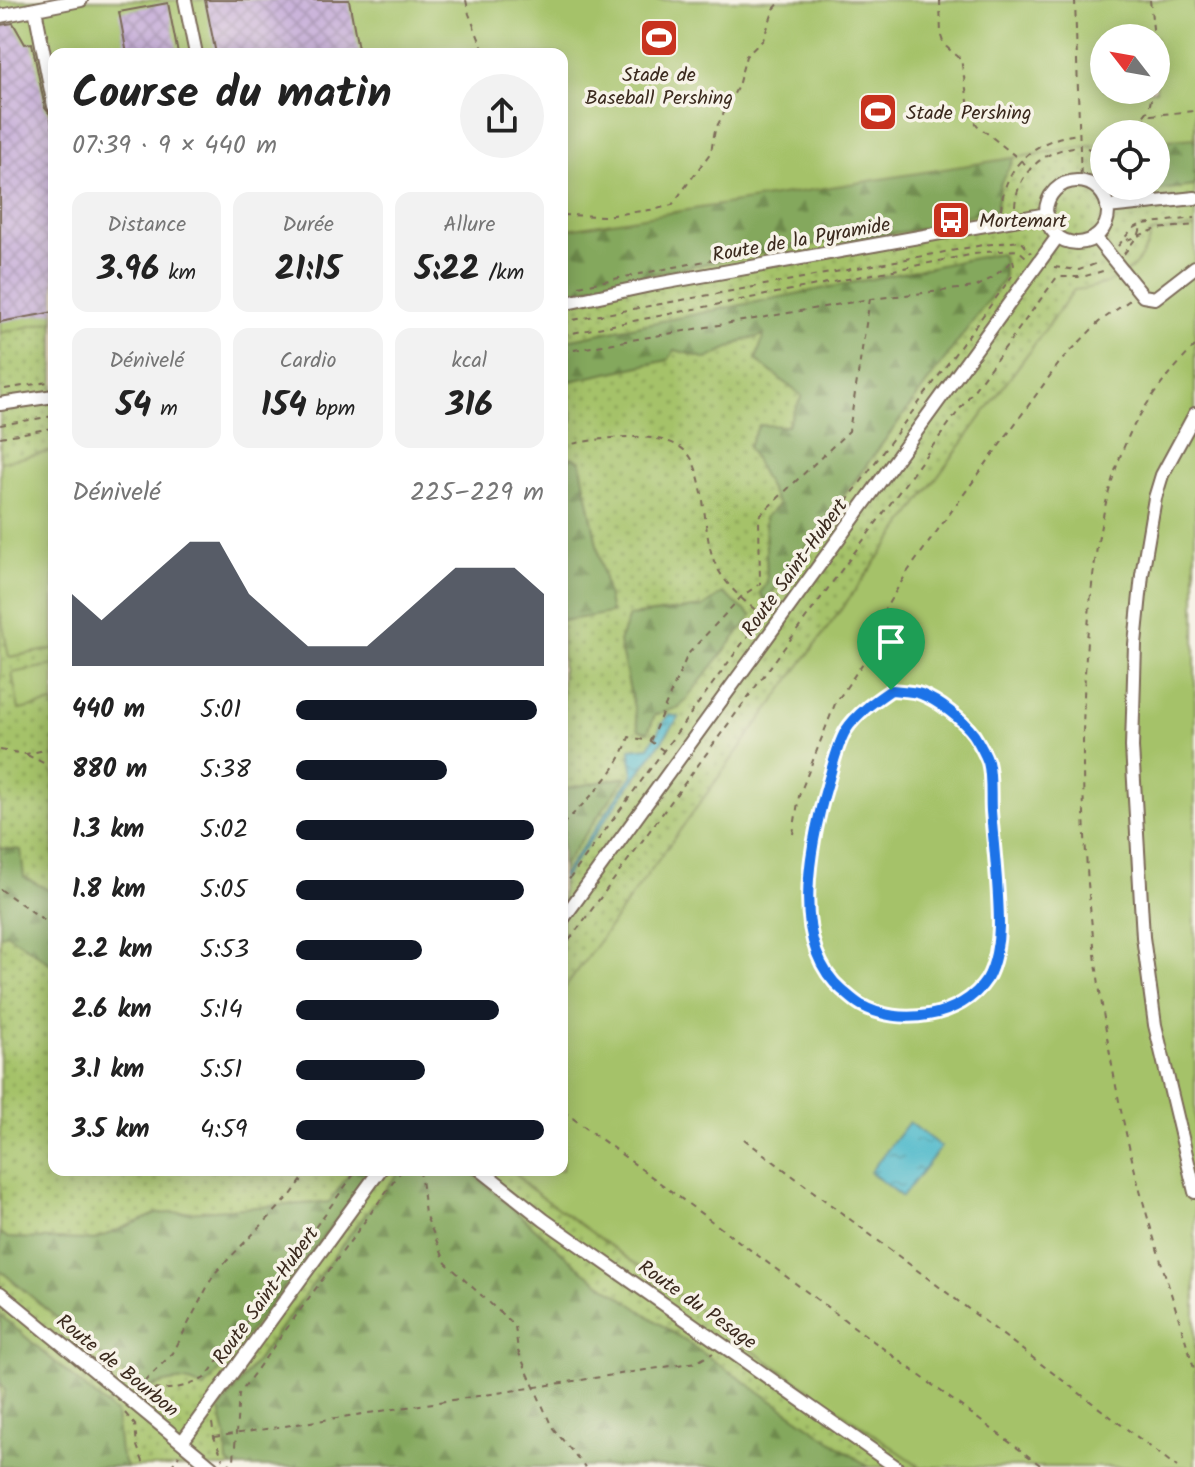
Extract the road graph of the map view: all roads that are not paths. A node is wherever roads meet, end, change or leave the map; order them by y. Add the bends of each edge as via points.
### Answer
1 (81, 0) edge
2 (185, 0) edge
3 (35, 9) junction
4 (0, 16) edge
5 (195, 48) edge
6 (48, 75) edge
7 (1195, 198) edge
8 (1107, 207) junction
9 (1047, 214) junction
10 (1058, 236) junction
11 (1095, 237) junction
12 (1195, 267) edge
13 (568, 303) edge
14 (48, 397) edge
15 (0, 404) edge
16 (1195, 414) edge
17 (568, 912) edge
18 (376, 1176) edge
19 (489, 1176) edge
20 (1195, 1192) edge
21 (0, 1293) edge
22 (182, 1442) junction
23 (212, 1467) edge
24 (896, 1467) edge

1 - 3 street
2 - 5 street
3 - 4 street
3 - 6 street
7 - 8 street
8 - 9 street via 1099,190 1081,181 1058,189
8 - 11 street via 1107,219
9 - 10 street
9 - 13 street, Route de la Pyramide
10 - 11 street via 1077,243
10 - 17 street, Route Saint-Hubert
11 - 12 street via 1149,299
14 - 15 street
16 - 20 street via 1155,498 1136,630 1132,747 1143,937 1155,1025
18 - 22 street, Route Saint-Hubert
19 - 24 street, Route du Pesage
21 - 22 street, Route de Bourbon
22 - 23 street, Route de Bourbon

